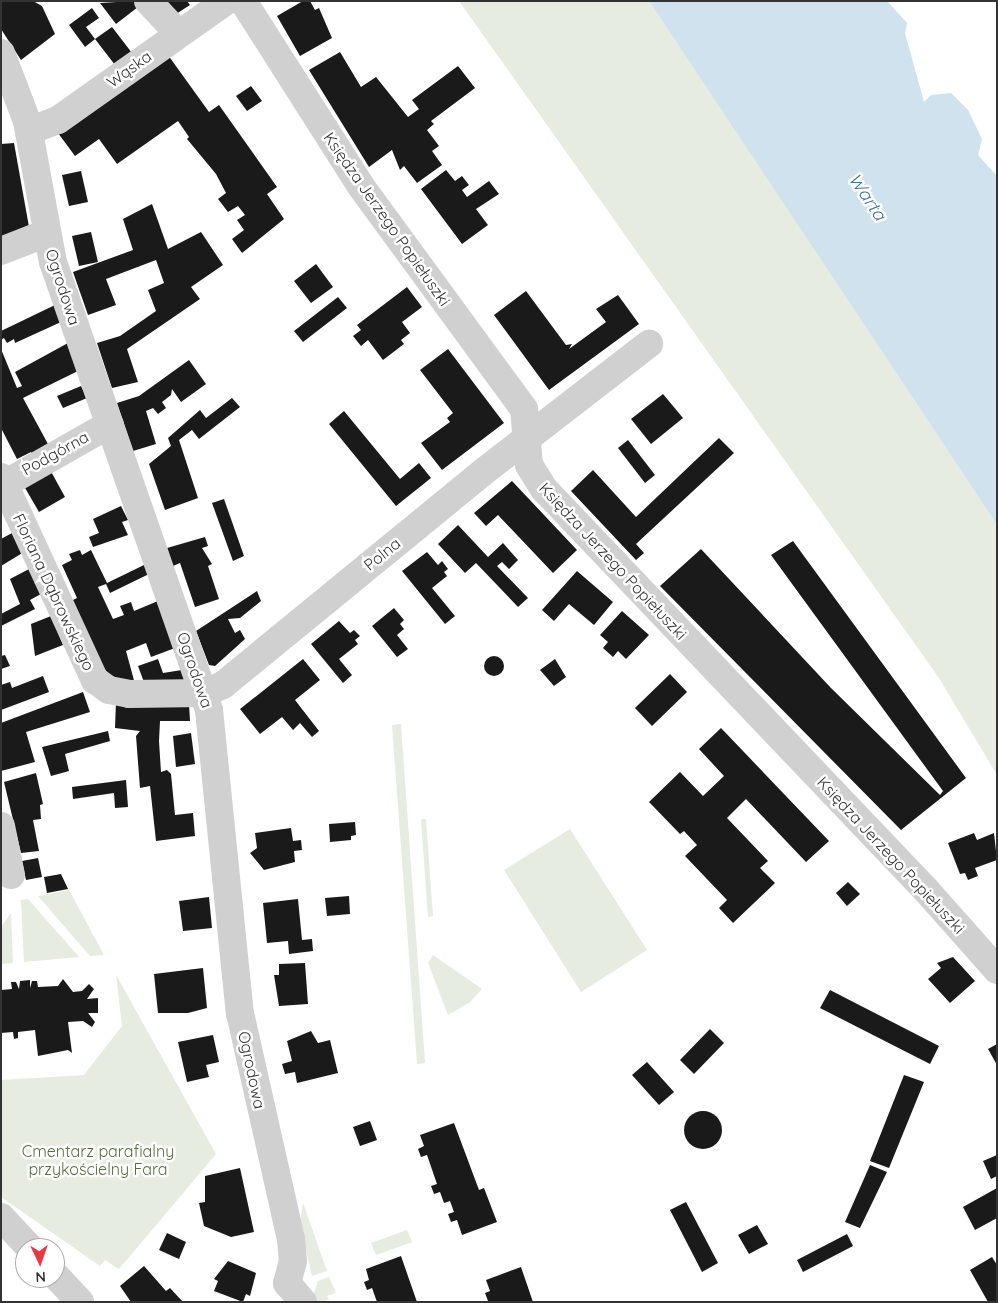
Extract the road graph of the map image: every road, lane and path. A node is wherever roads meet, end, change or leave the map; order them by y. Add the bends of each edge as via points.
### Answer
1 (148, 1) edge
2 (226, 1) edge
3 (243, 1) edge
4 (178, 34) junction
5 (1, 53) edge
6 (29, 131) junction
7 (47, 233) junction
8 (1, 251) edge
9 (649, 344) dead end
10 (110, 424) junction
11 (527, 438) junction
12 (2, 482) edge
13 (96, 680) joint
14 (204, 693) junction
15 (1, 826) edge
16 (11, 875) dead end
17 (997, 970) edge
18 (1, 1216) edge
19 (21, 1238) edge
20 (65, 1286) edge
21 (290, 1296) edge
22 (80, 1302) edge

1 - 4 street
2 - 4 street, Wąska
3 - 11 street, Księdza Jerzego Popiełuszki via 360,185 524,409
4 - 6 street, Wąska via 58,120
5 - 6 street, Ogrodowa
6 - 7 street, Ogrodowa
7 - 8 street
7 - 10 street, Ogrodowa
9 - 11 street, Polna
10 - 12 street, Podgórna
10 - 14 street, Ogrodowa
11 - 14 street, Polna via 223,685
11 - 17 street, Księdza Jerzego Popiełuszki via 529,465 544,489 926,890
12 - 13 street, Floriana Dąbrowskiego
13 - 14 street, Polna via 109,690 129,694
14 - 21 street, Ogrodowa via 210,717 240,1013 293,1250
15 - 16 street
18 - 19 street
20 - 22 street

